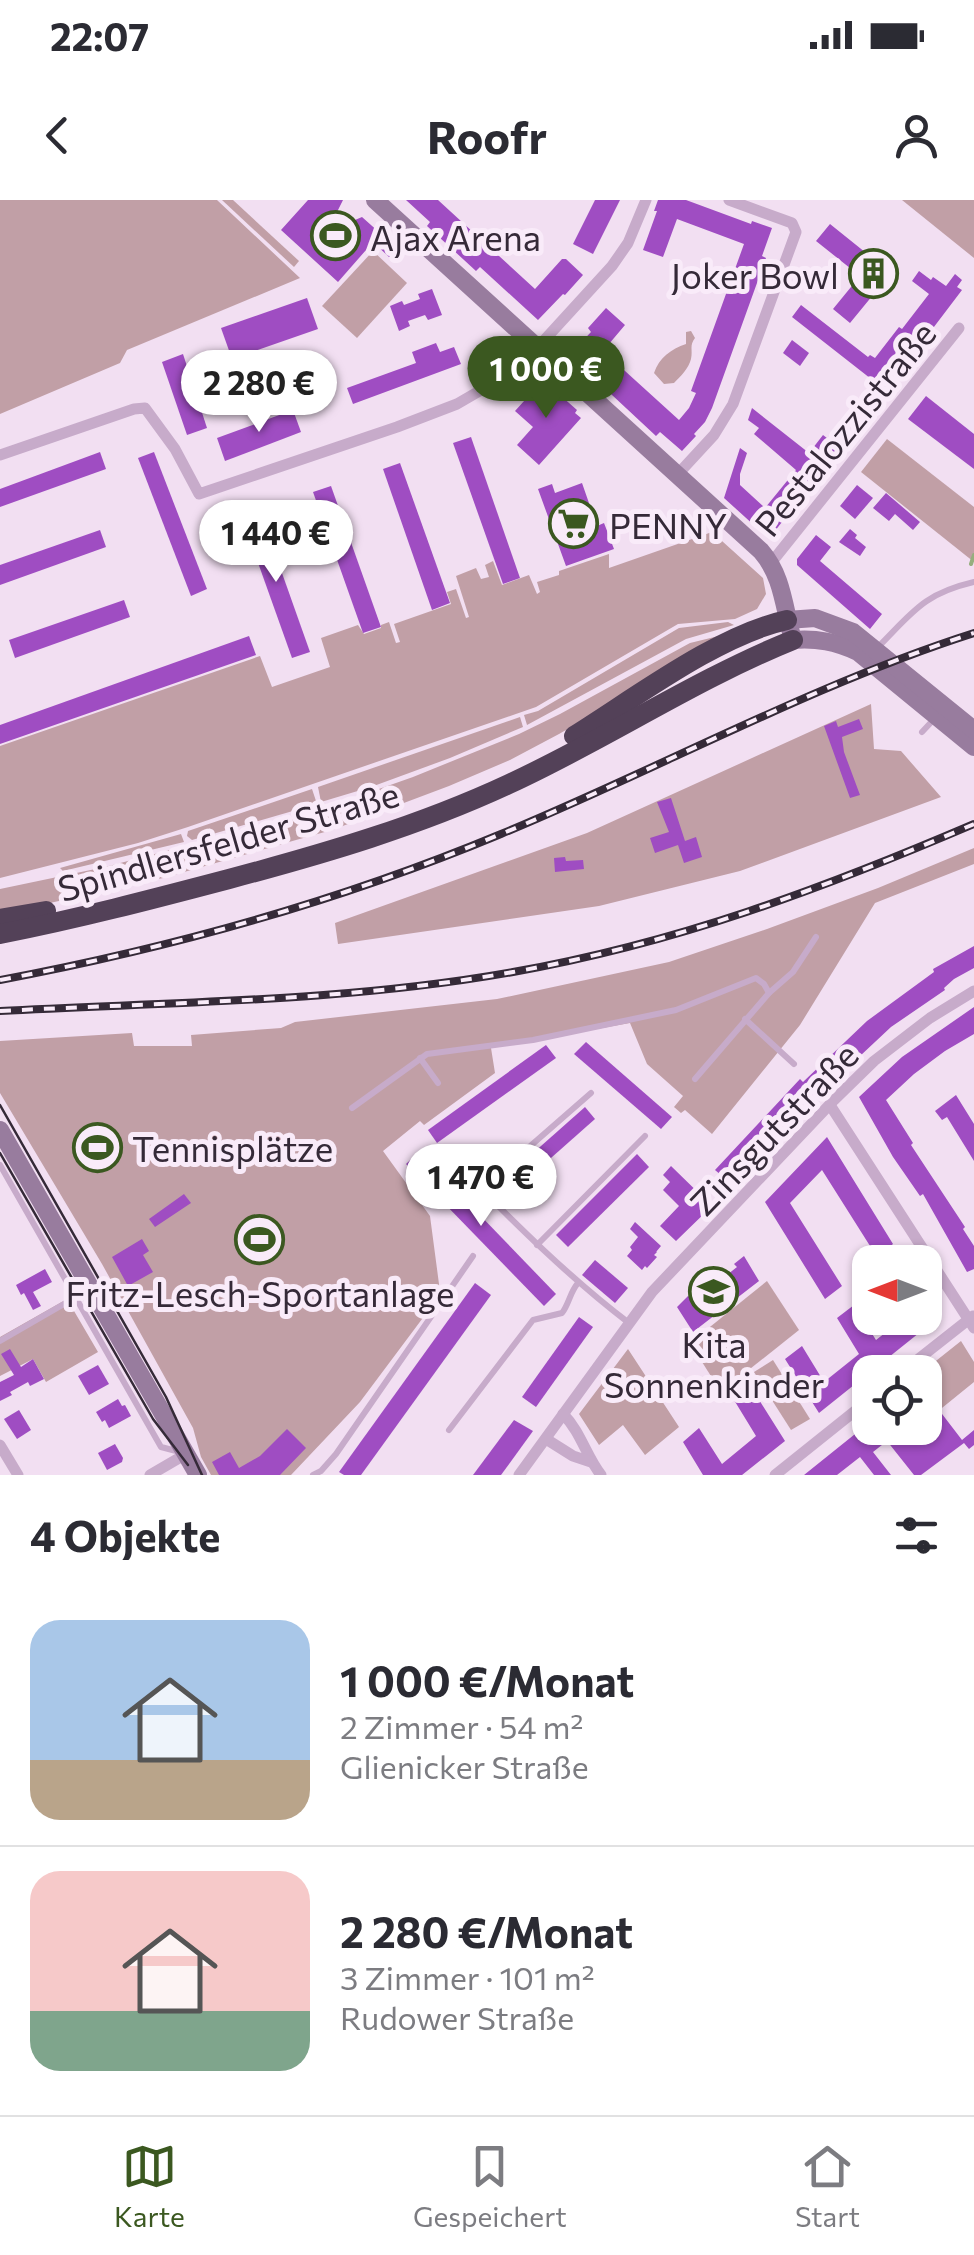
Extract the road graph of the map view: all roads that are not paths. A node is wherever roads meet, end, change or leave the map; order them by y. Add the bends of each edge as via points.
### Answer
1 (376, 200) edge
2 (646, 200) edge
3 (730, 200) edge
4 (959, 328) dead end
5 (538, 348) junction
6 (0, 455) edge
7 (678, 474) junction
8 (771, 563) junction
9 (974, 582) edge
10 (790, 630) junction
11 (871, 654) junction
12 (937, 716) junction
13 (974, 730) edge
14 (922, 732) dead end
15 (974, 747) edge
16 (0, 920) edge
17 (0, 934) edge
18 (816, 937) dead end
19 (974, 991) edge
20 (768, 993) junction
21 (745, 1020) junction
22 (420, 1058) junction
23 (794, 1064) dead end
24 (695, 1079) dead end
25 (438, 1083) dead end
26 (592, 1093) dead end
27 (830, 1105) junction
28 (352, 1108) dead end
29 (0, 1130) edge
30 (645, 1136) dead end
31 (445, 1153) dead end
32 (0, 1165) edge
33 (481, 1188) junction
34 (537, 1246) junction
35 (474, 1256) dead end
36 (578, 1283) junction
37 (84, 1293) junction
38 (972, 1321) edge
39 (629, 1323) junction
40 (0, 1341) edge
41 (925, 1355) edge
42 (852, 1413) edge
43 (563, 1414) junction
44 (449, 1430) dead end
45 (546, 1438) junction
46 (0, 1445) edge
47 (186, 1454) junction
48 (591, 1462) junction
49 (321, 1474) edge
50 (18, 1475) edge
51 (150, 1475) edge
52 (198, 1475) edge
53 (519, 1475) edge
54 (601, 1475) edge
55 (776, 1475) edge

1 - 5 street
2 - 5 street via 622,254
3 - 7 street via 792,223 796,232 733,404
4 - 8 street, Pestalozzistraße
5 - 6 street via 456,404 199,494 145,408
5 - 7 street
7 - 8 street
8 - 10 street
9 - 11 lane via 918,606
10 - 11 street via 806,618 832,623 853,632
10 - 16 highway, Spindlersfelder Straße via 743,635 572,738 405,812 83,905
10 - 17 highway, Spindlersfelder Straße via 508,784 411,824 318,855
11 - 12 street
11 - 13 street
12 - 14 lane
12 - 15 street
18 - 20 lane via 793,972
19 - 27 street, Zinsgutstraße via 874,1060
20 - 21 lane
20 - 22 lane via 756,978 676,1010
21 - 23 lane
21 - 24 lane
22 - 25 lane
22 - 28 lane
26 - 33 lane
27 - 38 street
27 - 39 street, Zinsgutstraße
29 - 37 street
30 - 34 lane
31 - 33 lane
32 - 37 lane
33 - 34 lane
34 - 36 lane
35 - 49 lane
36 - 39 lane
36 - 44 lane via 562,1314 534,1320
37 - 40 lane
37 - 47 street
38 - 41 street
39 - 43 street, Zinsgutstraße
42 - 55 street
43 - 45 street, Zinsgutstraße
43 - 48 street
45 - 48 street
45 - 53 street, Zinsgutstraße
46 - 50 street
47 - 51 street
47 - 52 street
48 - 54 street

